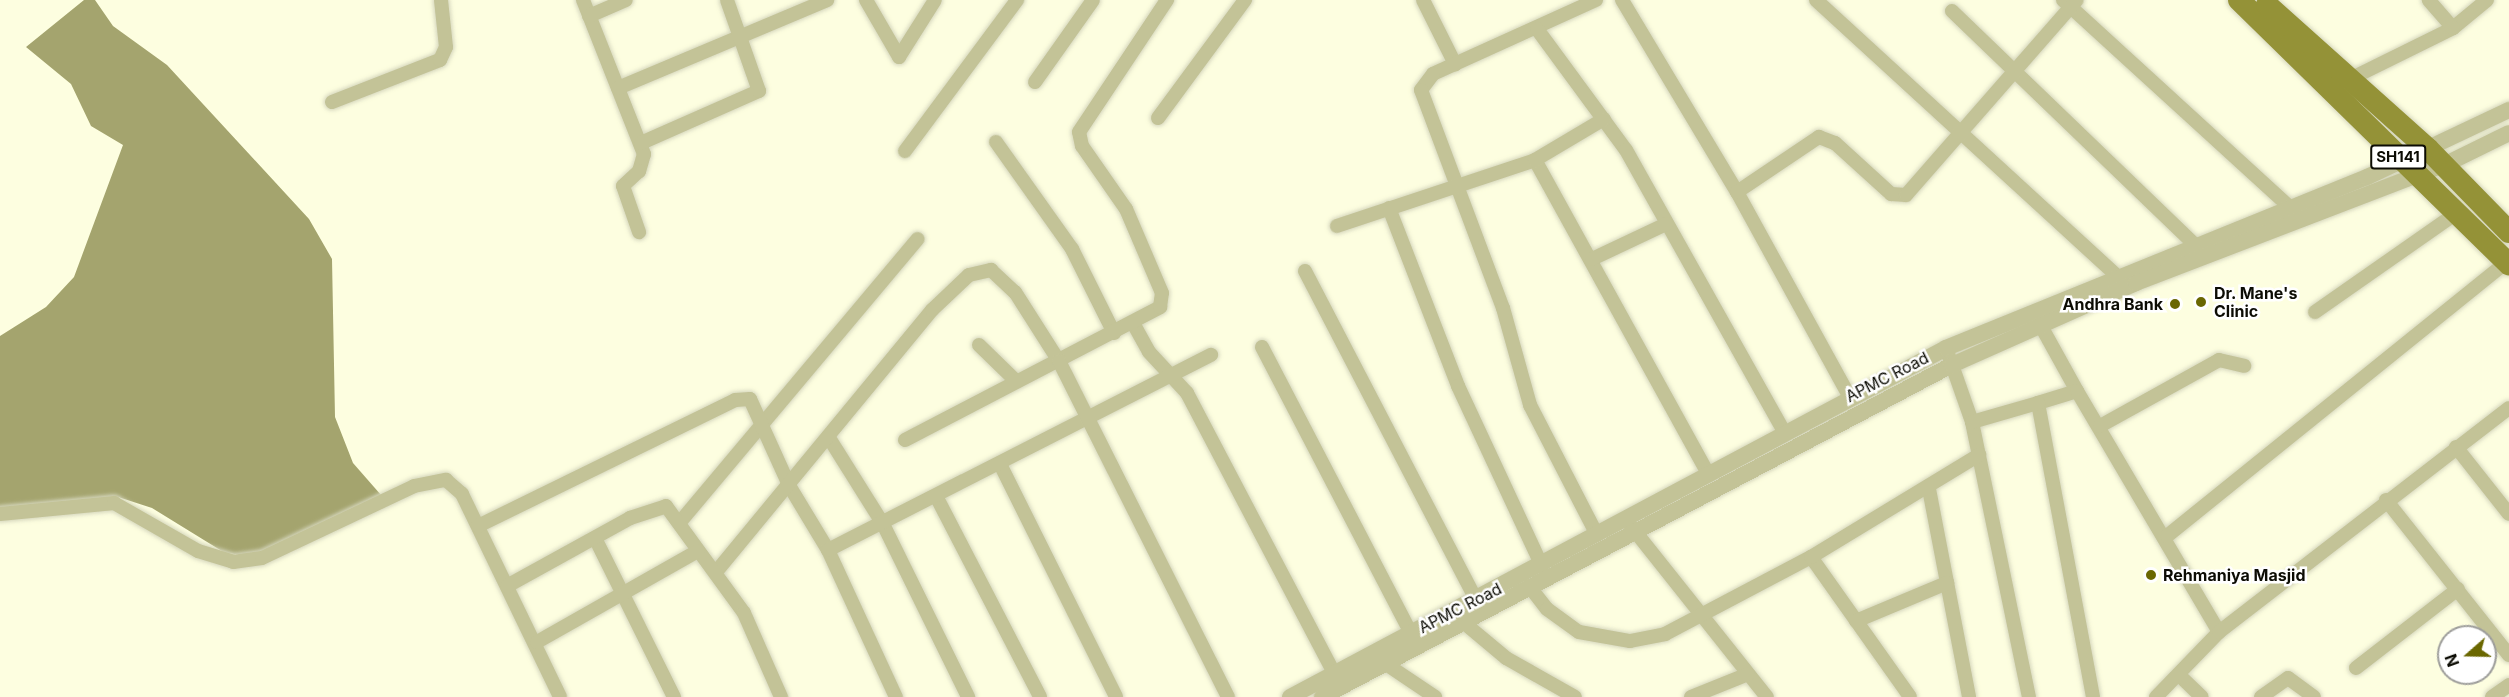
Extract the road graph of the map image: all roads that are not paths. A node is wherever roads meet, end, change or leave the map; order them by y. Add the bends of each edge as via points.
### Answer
1 (584, 0) edge
2 (626, 0) edge
3 (727, 0) edge
4 (827, 0) edge
5 (866, 0) edge
6 (935, 0) edge
7 (1017, 0) edge
8 (1093, 0) edge
9 (1167, 0) edge
10 (1245, 0) edge
11 (1423, 0) edge
12 (1596, 0) edge
13 (1622, 0) edge
14 (1816, 0) edge
15 (2239, 0) edge
16 (2262, 0) edge
17 (2428, 0) edge
18 (2487, 0) edge
19 (444, 1) edge
20 (2071, 2) edge
21 (1952, 12) dead end
22 (589, 16) junction
23 (2453, 28) junction
24 (1537, 29) junction
25 (742, 36) junction
26 (1455, 64) junction
27 (2017, 73) junction
28 (2348, 80) junction
29 (1035, 81) dead end
30 (618, 88) junction
31 (332, 102) dead end
32 (2509, 110) edge
33 (1158, 118) dead end
34 (1604, 119) junction
35 (2509, 133) edge
36 (1960, 137) junction
37 (996, 142) dead end
38 (641, 143) junction
39 (2428, 149) junction
40 (905, 151) dead end
41 (1535, 160) junction
42 (2444, 165) junction
43 (2408, 168) junction
44 (1458, 187) junction
45 (1737, 192) junction
46 (1389, 208) junction
47 (2291, 208) junction
48 (2455, 214) junction
49 (1666, 224) junction
50 (1336, 226) dead end
51 (2507, 226) edge
52 (639, 232) dead end
53 (918, 239) dead end
54 (2194, 244) junction
55 (1592, 259) junction
56 (2508, 263) edge
57 (1305, 271) dead end
58 (2117, 276) junction
59 (2315, 312) dead end
60 (2038, 320) junction
61 (1133, 323) junction
62 (1114, 333) junction
63 (979, 345) dead end
64 (1262, 347) dead end
65 (1946, 348) junction
66 (1211, 355) dead end
67 (1059, 361) junction
68 (1952, 365) junction
69 (2244, 366) dead end
70 (1172, 377) junction
71 (1016, 381) junction
72 (2077, 391) junction
73 (1849, 396) junction
74 (2038, 403) junction
75 (2509, 408) edge
76 (1088, 417) junction
77 (764, 422) junction
78 (1972, 422) junction
79 (2100, 426) junction
80 (1784, 432) junction
81 (829, 438) junction
82 (905, 440) dead end
83 (2456, 447) junction
84 (1979, 454) junction
85 (1000, 464) junction
86 (1708, 474) junction
87 (790, 487) junction
88 (1929, 489) junction
89 (936, 496) junction
90 (2386, 500) junction
91 (0, 514) edge
92 (2509, 514) edge
93 (681, 521) junction
94 (883, 524) junction
95 (1631, 525) junction
96 (478, 526) junction
97 (1597, 536) junction
98 (2167, 536) junction
99 (595, 538) junction
100 (828, 550) junction
101 (698, 551) junction
102 (1811, 557) junction
103 (1542, 566) junction
104 (716, 572) junction
105 (1947, 583) junction
106 (507, 586) junction
107 (1529, 586) junction
108 (2458, 589) junction
109 (626, 594) junction
110 (1476, 599) junction
111 (1703, 618) junction
112 (1856, 621) junction
113 (1464, 622) junction
114 (2219, 632) junction
115 (1411, 633) junction
116 (537, 642) junction
117 (2509, 655) edge
118 (1383, 662) junction
119 (2356, 668) dead end
120 (1334, 673) junction
121 (1748, 674) junction
122 (2180, 676) junction
123 (2509, 685) edge
124 (560, 697) edge
125 (674, 697) edge
126 (781, 697) edge
127 (896, 697) edge
128 (968, 697) edge
129 (1040, 697) edge
130 (1116, 697) edge
131 (1228, 697) edge
132 (1290, 697) edge
133 (1322, 697) edge
134 (1436, 697) edge
135 (1575, 697) edge
136 (1692, 697) edge
137 (1767, 697) edge
138 (1910, 697) edge
139 (1969, 697) edge
140 (2029, 697) edge
141 (2093, 697) edge
142 (2156, 697) edge
143 (2202, 697) edge
144 (2261, 697) edge
145 (2314, 697) edge
146 (2492, 697) edge

1 - 22 street
2 - 22 street
3 - 25 street
4 - 25 street
5 - 6 street via 900,57
7 - 40 street
8 - 29 street
9 - 61 street via 1079,132 1082,146 1126,209 1162,293 1160,307
10 - 33 street
11 - 26 street
12 - 24 street
13 - 45 street
14 - 36 street
15 - 43 main road, SH141
16 - 28 main road, SH141
17 - 23 street
18 - 23 street
19 - 31 street via 446,47 440,60
20 - 27 street
20 - 47 street
21 - 27 street
22 - 30 street
23 - 28 street
24 - 26 street
24 - 34 street
25 - 30 street
25 - 38 street via 759,91
26 - 44 street via 1433,74 1421,90
27 - 36 street
27 - 54 street
28 - 39 main road, SH141
30 - 38 street
32 - 39 street, APMC Road
34 - 41 street
34 - 49 street
35 - 42 street, APMC Road
36 - 45 street via 1901,197 1891,195 1835,142 1819,137
36 - 58 street
37 - 62 street via 1072,249
38 - 52 street via 644,162 623,186
39 - 42 main road, SH141
39 - 43 street, APMC Road
41 - 44 street
41 - 55 street
42 - 43 street, APMC Road
42 - 51 main road, SH141
43 - 47 street, APMC Road
43 - 48 main road, SH141
43 - 60 street, APMC Road via 2136,283
44 - 46 street
44 - 97 street via 1503,308 1530,405
45 - 73 street
46 - 50 street
46 - 103 street via 1458,386
47 - 54 street, APMC Road
48 - 56 main road, SH141
48 - 59 street
49 - 55 street
49 - 80 street
53 - 77 street
54 - 58 street, APMC Road
55 - 86 street
56 - 98 street
57 - 110 street
58 - 60 street, APMC Road
60 - 65 street, APMC Road
60 - 68 street, APMC Road
60 - 72 street
61 - 62 street
61 - 70 street
62 - 67 street
63 - 71 street
64 - 115 street
65 - 68 street
65 - 73 street, APMC Road
66 - 70 street
67 - 71 street
67 - 76 street
67 - 81 street via 999,274 979,270 932,310
68 - 78 street
68 - 95 street, APMC Road
69 - 79 street via 2219,360
70 - 76 street
70 - 120 street via 1187,393
71 - 82 street
72 - 74 street
72 - 79 street
73 - 80 street, APMC Road
74 - 78 street
74 - 141 street
75 - 83 street
76 - 85 street
76 - 131 street
77 - 87 street
77 - 93 street
77 - 96 street via 750,399 735,400
78 - 84 street
79 - 98 street
80 - 86 street, APMC Road
81 - 87 street
81 - 94 street
83 - 90 street
83 - 92 street
84 - 88 street
84 - 140 street
85 - 89 street
85 - 130 street
86 - 95 street, APMC Road
87 - 100 street
87 - 104 street
88 - 102 street
88 - 105 street
89 - 94 street
89 - 129 street
90 - 108 street
90 - 114 street
91 - 96 street via 114,503 198,551 233,562 262,558 437,478 457,486
93 - 99 street via 659,506
93 - 101 street
94 - 100 street
94 - 128 street
95 - 97 street, APMC Road
95 - 107 street, APMC Road
95 - 111 street
96 - 106 street
97 - 103 street, APMC Road
98 - 114 street
99 - 106 street
99 - 109 street
100 - 127 street
101 - 104 street
101 - 109 street
102 - 111 street
102 - 112 street
103 - 110 street, APMC Road
104 - 126 street via 744,613
105 - 112 street
105 - 139 street
106 - 116 street
107 - 111 street via 1564,624 1592,636 1648,639
107 - 113 street, APMC Road
108 - 117 street
108 - 119 street
109 - 116 street
109 - 125 street
110 - 115 street, APMC Road
111 - 121 street
112 - 138 street
113 - 118 street, APMC Road
113 - 135 street via 1506,658
114 - 122 street
115 - 120 street, APMC Road
116 - 124 street
118 - 133 street, APMC Road
118 - 134 street
120 - 132 street, APMC Road
121 - 136 street
121 - 137 street
122 - 142 street
122 - 143 street
123 - 146 street
144 - 145 street via 2288,678

